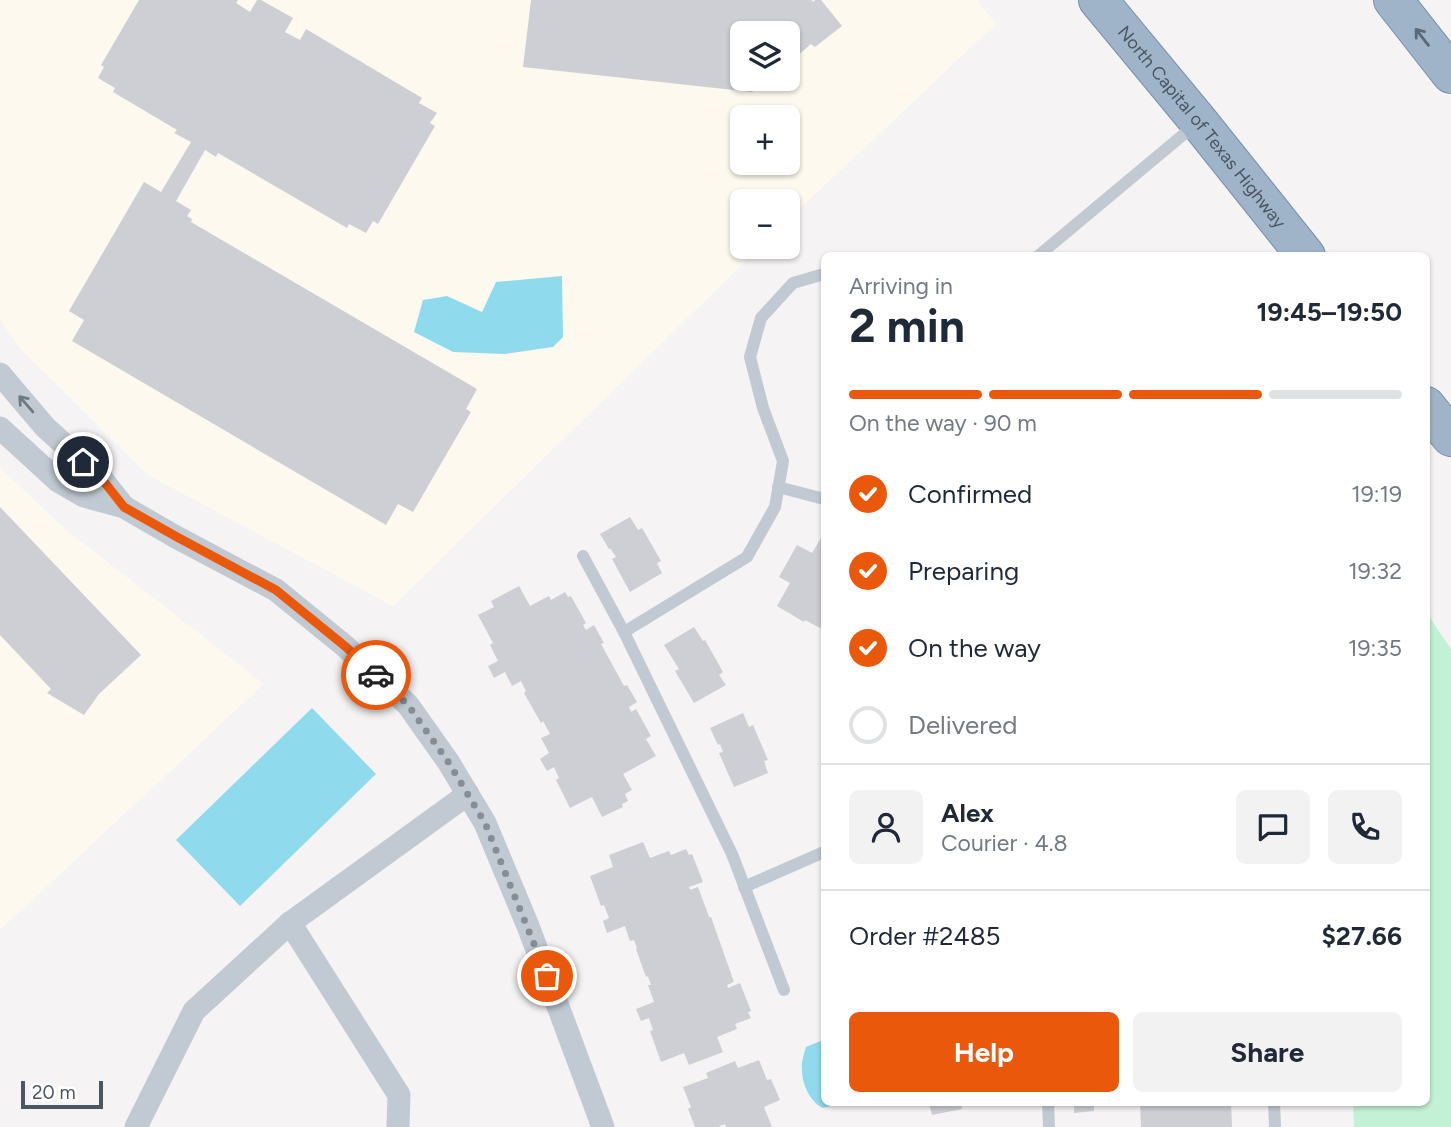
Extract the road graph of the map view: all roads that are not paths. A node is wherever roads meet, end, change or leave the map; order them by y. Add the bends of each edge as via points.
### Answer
1 (1098, 0) edge
2 (1393, 0) edge
3 (1451, 74) edge
4 (1199, 122) junction
5 (1043, 252) edge
6 (1303, 252) edge
7 (821, 275) edge
8 (0, 373) edge
9 (1430, 411) edge
10 (0, 428) edge
11 (1451, 437) edge
12 (778, 487) junction
13 (821, 498) edge
14 (124, 507) junction
15 (583, 556) dead end
16 (624, 632) junction
17 (468, 794) junction
18 (821, 853) edge
19 (744, 887) junction
20 (290, 923) junction
21 (784, 990) dead end
22 (1048, 1106) edge
23 (1274, 1106) edge
24 (136, 1127) edge
25 (398, 1127) edge
26 (603, 1127) edge
27 (1049, 1127) edge
28 (1275, 1127) edge

1 - 4 highway, North Capital of Texas Highway
3 -> 2 highway
4 - 5 lane
4 - 6 highway, North Capital of Texas Highway
7 - 12 lane via 793,283 761,318 750,357 783,461
14 -> 8 street
9 - 11 highway
10 - 14 street via 58,481 84,496
12 - 13 lane
12 - 16 lane via 775,507 747,557
14 - 17 street via 276,590 346,647 408,705
15 - 16 lane
16 - 19 lane
17 - 20 street
17 - 26 street via 517,900
18 - 19 lane
19 - 21 lane
20 - 24 street via 194,1011
20 - 25 street via 399,1095
22 - 27 lane
23 - 28 lane

